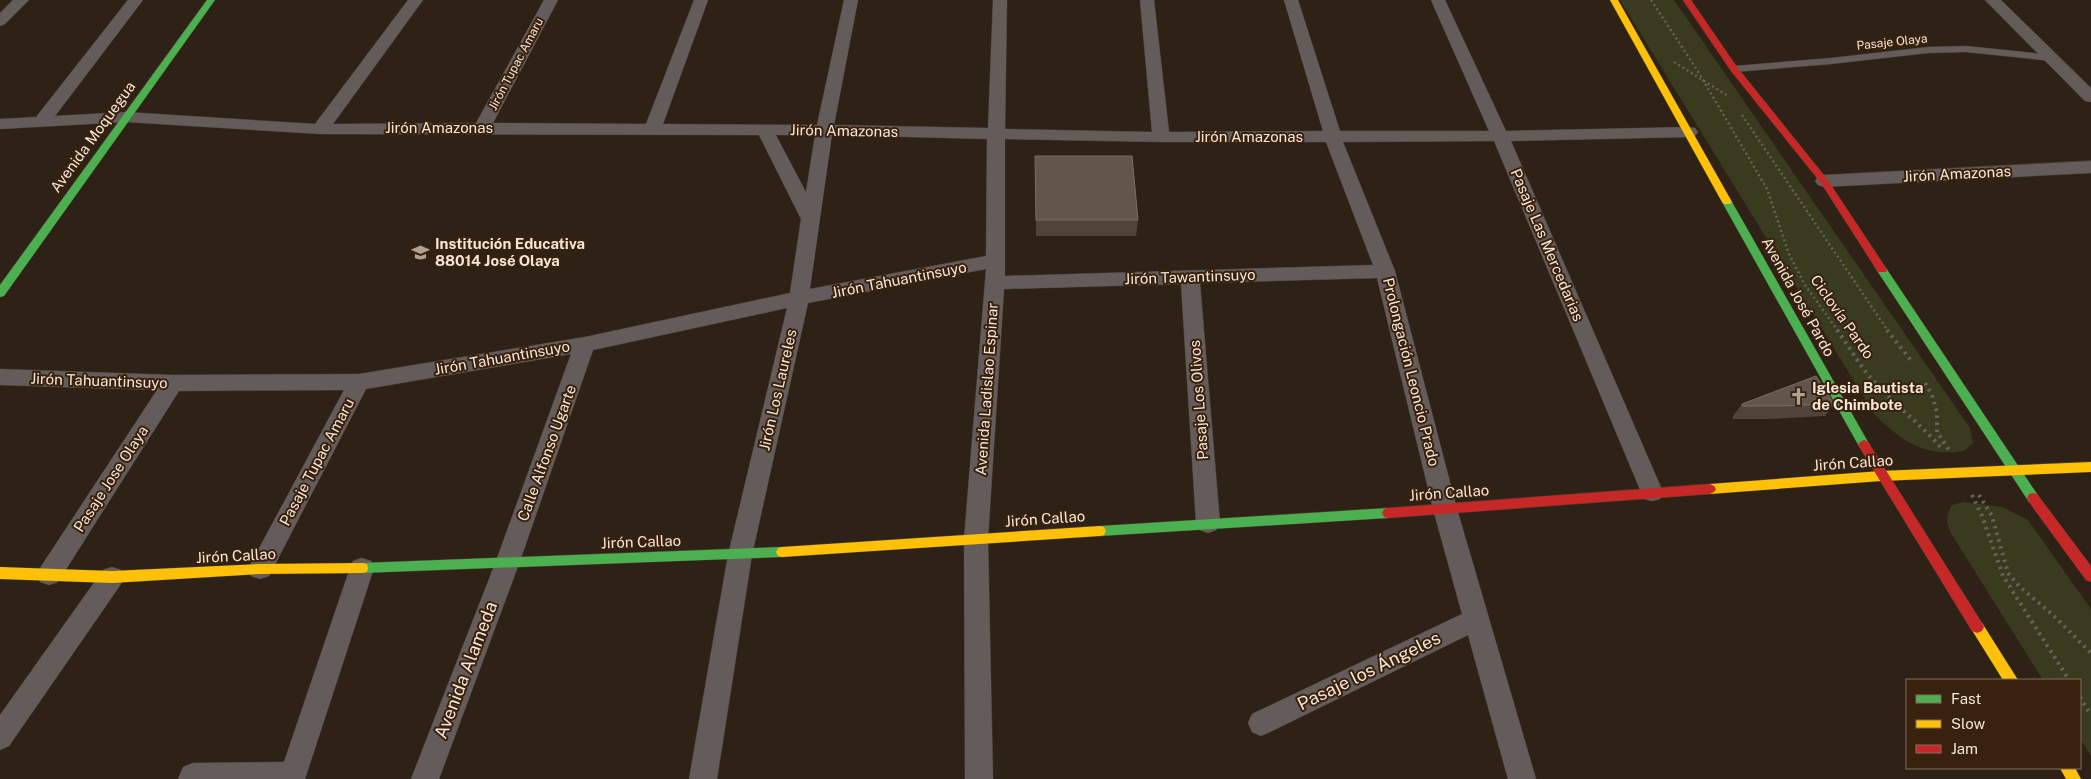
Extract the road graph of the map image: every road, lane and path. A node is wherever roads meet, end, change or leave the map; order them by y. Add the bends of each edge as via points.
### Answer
1 (22, 0) edge
2 (136, 0) edge
3 (211, 0) edge
4 (416, 0) edge
5 (551, 0) edge
6 (701, 0) edge
7 (851, 0) edge
8 (1000, 0) edge
9 (1147, 0) edge
10 (1291, 0) edge
11 (1438, 0) edge
12 (1614, 0) edge
13 (1651, 0) edge
14 (1687, 0) edge
15 (1992, 0) edge
16 (0, 21) edge
17 (2052, 58) junction
18 (1673, 61) dead end
19 (1734, 69) junction
20 (1703, 80) junction
21 (1730, 97) dead end
22 (2091, 97) edge
23 (1741, 113) dead end
24 (126, 116) junction
25 (42, 121) junction
26 (0, 124) edge
27 (482, 128) junction
28 (320, 129) junction
29 (652, 130) junction
30 (765, 130) junction
31 (824, 130) junction
32 (1688, 132) junction
33 (996, 134) junction
34 (1500, 136) junction
35 (1161, 137) junction
36 (1334, 137) junction
37 (2091, 167) edge
38 (1824, 181) junction
39 (810, 220) junction
40 (996, 262) junction
41 (1385, 271) junction
42 (1190, 277) junction
43 (994, 283) junction
44 (0, 293) edge
45 (799, 298) junction
46 (585, 344) junction
47 (1918, 370) dead end
48 (0, 378) edge
49 (1923, 379) dead end
50 (359, 382) junction
51 (173, 383) junction
52 (2091, 467) edge
53 (2013, 470) junction
54 (1960, 472) junction
55 (1881, 476) junction
56 (1652, 492) junction
57 (1445, 509) junction
58 (1208, 523) junction
59 (976, 539) junction
60 (740, 555) junction
61 (508, 561) junction
62 (260, 568) junction
63 (362, 568) junction
64 (0, 573) edge
65 (49, 575) junction
66 (2091, 576) edge
67 (112, 578) junction
68 (1477, 619) junction
69 (2091, 653) edge
70 (2010, 679) edge
71 (2068, 679) edge
72 (2081, 700) edge
73 (2091, 715) edge
74 (1261, 723) dead end
75 (0, 737) edge
76 (192, 779) edge
77 (425, 779) edge
78 (703, 779) edge
79 (978, 779) edge
80 (1522, 779) edge

1 - 16 street
2 - 25 street
3 - 24 main road, Avenida Moquegua
4 - 28 street
5 - 27 street, Jirón Tupac Amaru
6 - 29 street
7 - 31 street, Jirón Los Laureles
8 - 33 street, Avenida Ladislao Espinar
9 - 35 street
10 - 36 street, Prolongación Leoncio Prado
11 - 34 street, Pasaje Las Mercedarias
12 - 32 main road, Avenida José Pardo
13 - 20 path, Ciclovía Pardo
14 - 19 main road
15 - 17 street
17 - 19 lane, Pasaje Olaya via 1966,49
17 - 22 street
18 - 20 path
19 - 38 main road
20 - 21 path
20 - 54 path, Ciclovía Pardo via 1767,189 1789,254 1805,285 1874,382 1896,406 1930,434
23 - 47 path via 1888,331
24 - 25 street, Jirón Amazonas
24 - 28 street, Jirón Amazonas
24 - 44 main road, Avenida Moquegua
25 - 26 street, Jirón Amazonas
27 - 28 street, Jirón Amazonas
27 - 29 street, Jirón Amazonas
29 - 30 street, Jirón Amazonas
30 - 31 street, Jirón Amazonas
30 - 39 street
31 - 33 street, Jirón Amazonas
31 - 39 street, Jirón Los Laureles
32 - 34 street, Jirón Amazonas
32 - 55 main road, Avenida José Pardo
33 - 35 street, Jirón Amazonas
33 - 40 street, Avenida Ladislao Espinar
34 - 36 street, Jirón Amazonas
34 - 56 street, Pasaje Las Mercedarias
35 - 36 street, Jirón Amazonas
36 - 41 street, Prolongación Leoncio Prado
37 - 38 street, Jirón Amazonas
38 - 53 main road
39 - 45 street, Jirón Los Laureles
40 - 43 street, Avenida Ladislao Espinar
40 - 45 street, Jirón Tahuantinsuyo
41 - 42 street, Jirón Tawantinsuyo
41 - 57 street, Prolongación Leoncio Prado
42 - 43 street, Jirón Tawantinsuyo
42 - 58 street, Pasaje Los Olivos
43 - 59 street, Avenida Ladislao Espinar
45 - 46 street, Jirón Tahuantinsuyo
45 - 60 street, Jirón Los Laureles
46 - 50 street, Jirón Tahuantinsuyo
46 - 61 street, Calle Alfonso Ugarte
48 - 51 street, Jirón Tahuantinsuyo
49 - 54 path via 1937,412 1937,432
50 - 51 street, Jirón Tahuantinsuyo
50 - 62 street, Pasaje Tupac Amaru
51 - 65 street, Pasaje Jose Olaya
52 - 53 main road, Jirón Callao
53 - 54 main road, Jirón Callao
53 - 66 main road
54 - 55 main road, Jirón Callao
54 - 69 path via 1992,516 2008,573
54 - 71 path, Ciclovía Pardo via 1983,512 2002,576
55 - 56 main road, Jirón Callao
55 - 70 main road, Avenida José Pardo
56 - 57 main road, Jirón Callao
57 - 58 main road, Jirón Callao
57 - 68 street, Prolongación Leoncio Prado
58 - 59 main road, Jirón Callao
59 - 60 main road, Jirón Callao
59 - 79 street, Avenida Ladislao Espinar
60 - 61 main road, Jirón Callao
60 - 78 street, Jirón Los Laureles
61 - 63 main road, Jirón Callao
61 - 77 street, Avenida Alameda
62 - 63 main road, Jirón Callao
62 - 67 main road, Jirón Callao
63 - 76 street via 293,775 193,776
64 - 65 main road, Jirón Callao
65 - 67 main road, Jirón Callao
67 - 75 street
68 - 74 street, Pasaje los Ángeles
68 - 80 street, Prolongación Leoncio Prado
72 - 73 path

